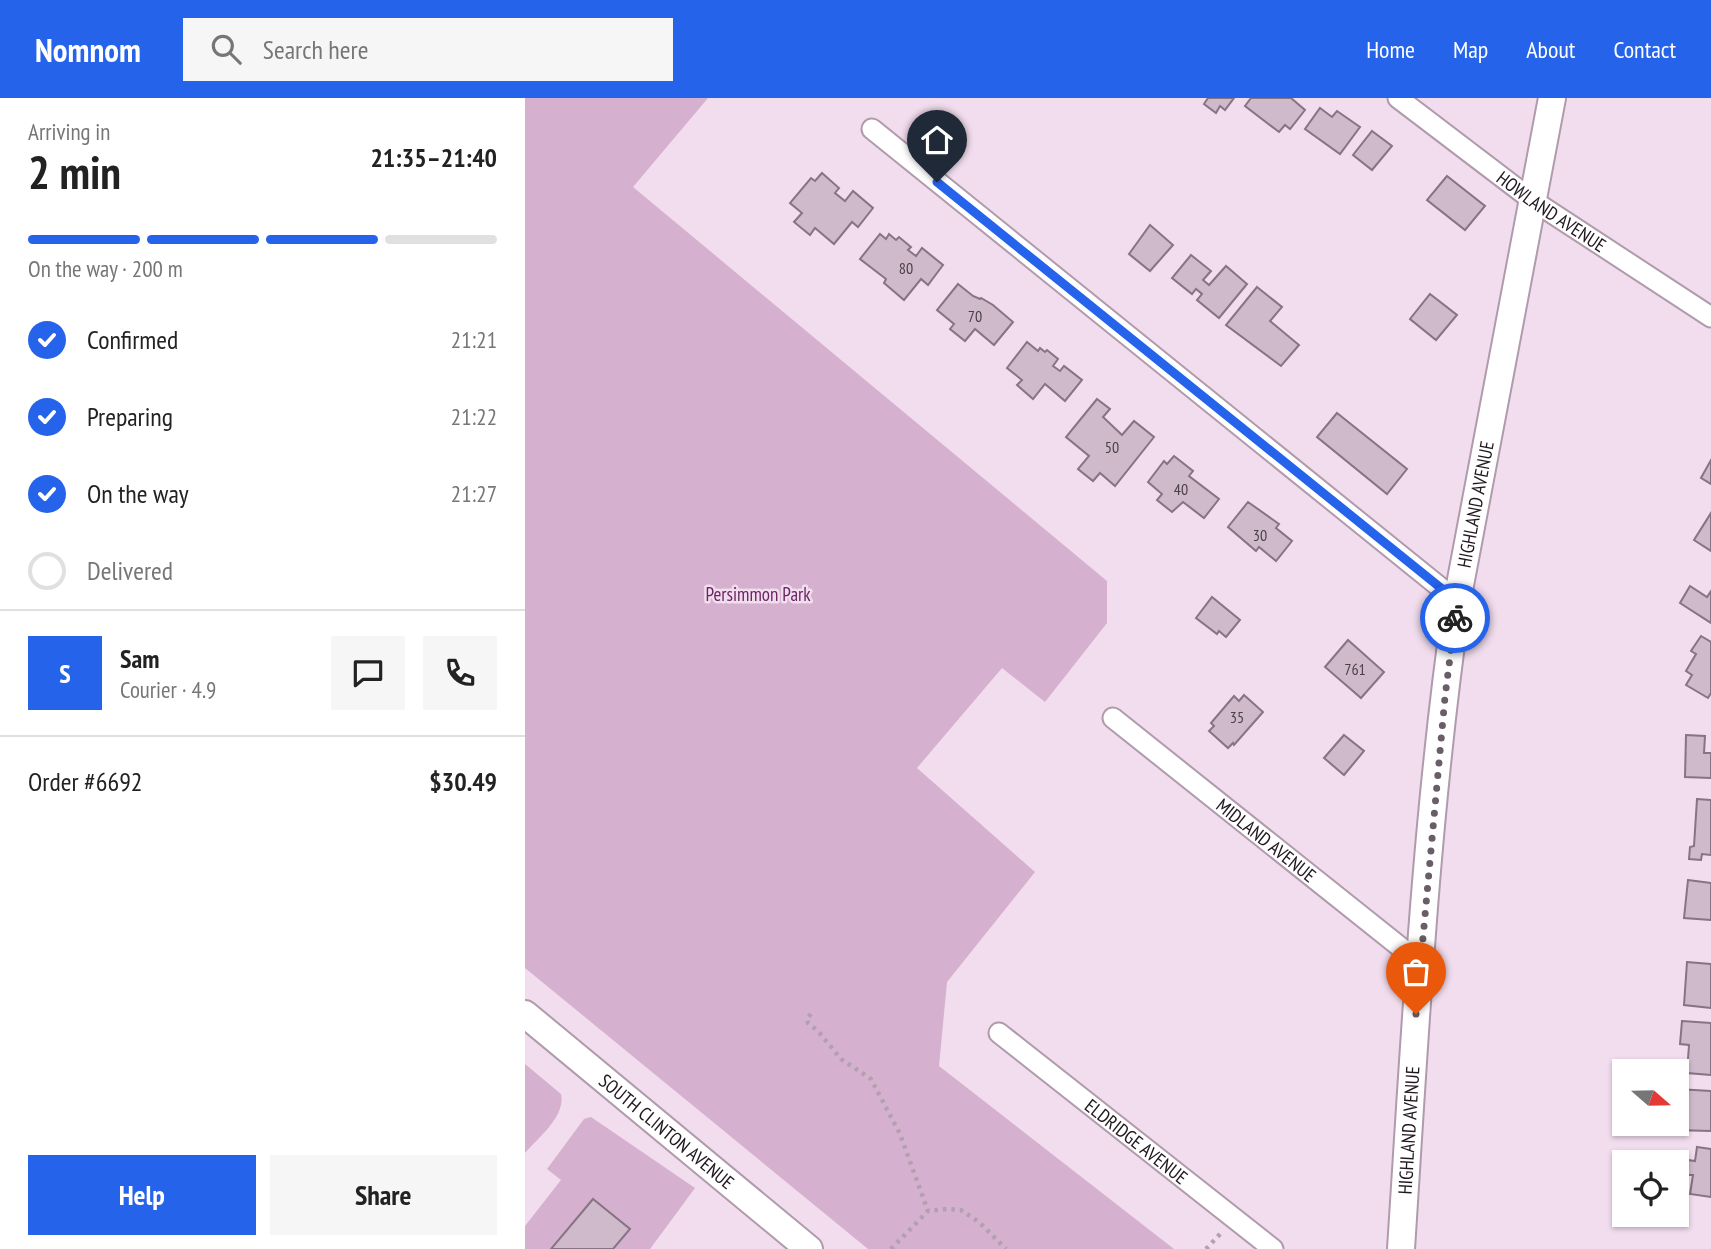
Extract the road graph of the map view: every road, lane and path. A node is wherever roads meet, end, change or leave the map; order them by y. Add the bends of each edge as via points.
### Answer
1 (1398, 98) edge
2 (1552, 98) edge
3 (873, 130) dead end
4 (1532, 200) junction
5 (1711, 317) edge
6 (1457, 601) junction
7 (1113, 719) dead end
8 (1419, 962) junction
9 (525, 1014) edge
10 (811, 1014) dead end
11 (999, 1033) dead end
12 (928, 1211) junction
13 (809, 1249) edge
14 (891, 1249) edge
15 (1006, 1249) edge
16 (1273, 1249) edge
17 (1401, 1249) edge

1 - 4 street, HOWLAND AVENUE
2 - 4 street, HIGHLAND AVENUE
3 - 6 street
4 - 5 street, HOWLAND AVENUE
4 - 6 street, HIGHLAND AVENUE
6 - 8 street, HIGHLAND AVENUE
7 - 8 street, MIDLAND AVENUE
8 - 17 street, HIGHLAND AVENUE
9 - 13 street, SOUTH CLINTON AVENUE
10 - 12 path via 808,1023 841,1059 871,1079 900,1134
11 - 16 street, ELDRIDGE AVENUE
12 - 14 path
12 - 15 path via 961,1210

